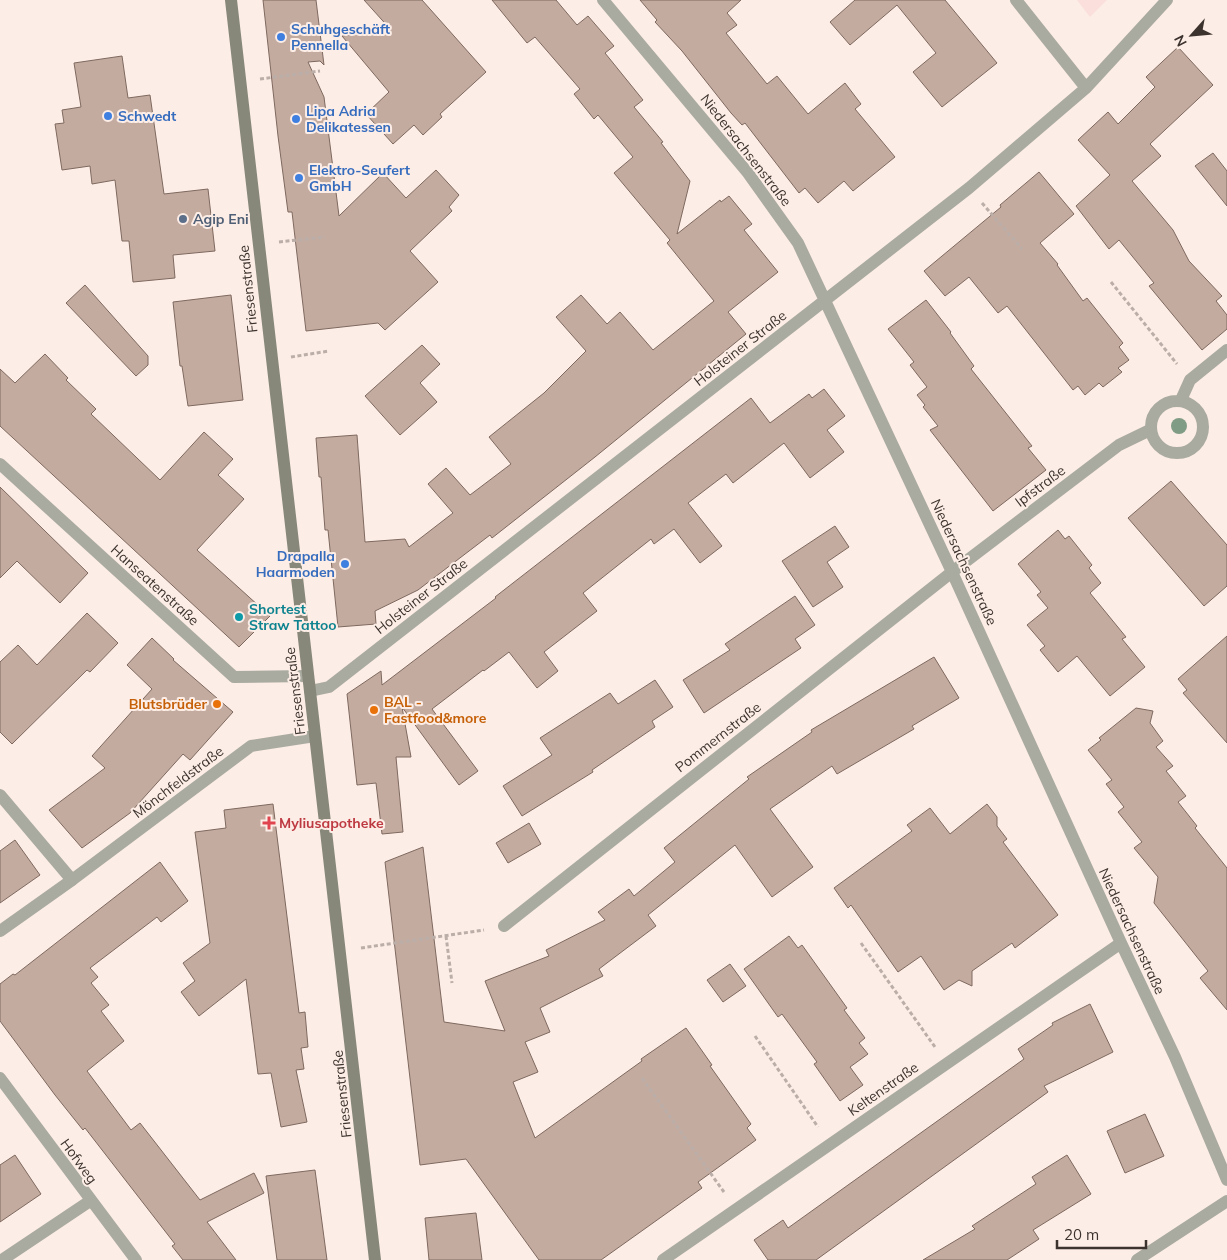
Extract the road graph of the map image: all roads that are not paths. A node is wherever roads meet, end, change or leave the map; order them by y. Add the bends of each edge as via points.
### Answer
1 (231, 0) edge
2 (603, 0) edge
3 (1016, 0) edge
4 (1167, 0) edge
5 (1086, 88) junction
6 (826, 301) junction
7 (1227, 350) edge
8 (1181, 400) junction
9 (1150, 430) junction
10 (0, 464) edge
11 (952, 572) junction
12 (308, 676) junction
13 (310, 691) junction
14 (315, 736) junction
15 (0, 795) edge
16 (72, 880) junction
17 (504, 926) road end
18 (0, 931) edge
19 (1121, 943) junction
20 (0, 1078) edge
21 (1227, 1180) edge
22 (90, 1201) junction
23 (1227, 1201) edge
24 (2, 1260) edge
25 (136, 1260) edge
26 (375, 1260) edge
27 (663, 1260) edge
28 (1137, 1260) edge

1 - 12 main road, Friesenstraße
2 - 6 street, Niedersachsenstraße via 748,173 798,243
3 - 5 street
4 - 5 street, Holsteiner Straße
5 - 6 street, Holsteiner Straße via 969,188
6 - 11 street, Niedersachsenstraße
6 - 13 street, Holsteiner Straße via 329,687
7 - 8 street via 1190,380
8 - 9 street via 1170,401 1154,412
8 - 9 street via 1191,404 1203,421 1199,443 1180,454 1168,452 1158,446
9 - 11 street, Ipfstraße via 1119,445
10 - 12 street, Hanseatenstraße via 234,677
11 - 17 street, Pommernstraße
11 - 19 street, Niedersachsenstraße
12 - 13 main road, Friesenstraße
13 - 14 main road, Friesenstraße
14 - 16 street, Mönchfeldstraße via 251,746
14 - 26 main road, Friesenstraße
15 - 16 street
16 - 18 street, Mönchfeldstraße
19 - 21 street, Niedersachsenstraße via 1175,1057
19 - 27 street, Keltenstraße
20 - 22 street, Hofweg
22 - 24 street
22 - 25 street, Hofweg
23 - 28 street

